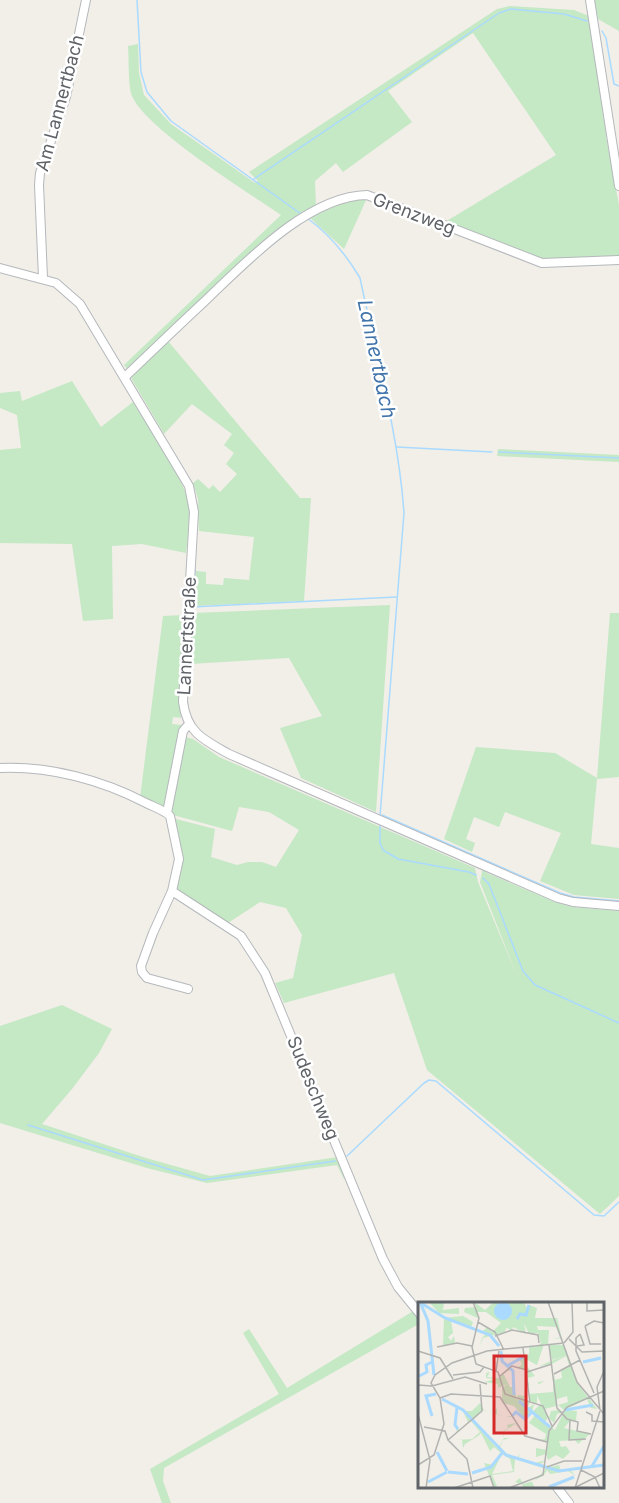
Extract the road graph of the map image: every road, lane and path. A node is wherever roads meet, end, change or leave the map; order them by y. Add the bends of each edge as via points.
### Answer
1 (86, 0) edge
2 (590, 0) edge
3 (619, 186) edge
4 (619, 260) edge
5 (0, 268) edge
6 (43, 278) junction
7 (125, 377) junction
8 (189, 724) junction
9 (0, 768) edge
10 (167, 813) junction
11 (172, 891) junction
12 (619, 906) edge
13 (188, 989) dead end
14 (418, 1312) edge
15 (558, 1488) edge
16 (569, 1503) edge

1 - 6 street, Am Lannertbach via 66,97 40,173
2 - 3 street
4 - 7 street, Grenzweg via 542,263 367,195 352,195 301,219 272,238
5 - 6 street, Lannertstraße
6 - 7 street, Lannertstraße via 66,289 80,304
7 - 8 street, Lannertstraße via 189,486 193,500 183,691
8 - 10 street via 183,731
8 - 12 street via 205,740 229,754 558,898
9 - 10 street via 30,767 104,784
10 - 11 street via 179,859
11 - 13 street via 141,966 147,978
11 - 14 street, Sudeschweg via 241,936 256,956 383,1259 398,1287
15 - 16 street

